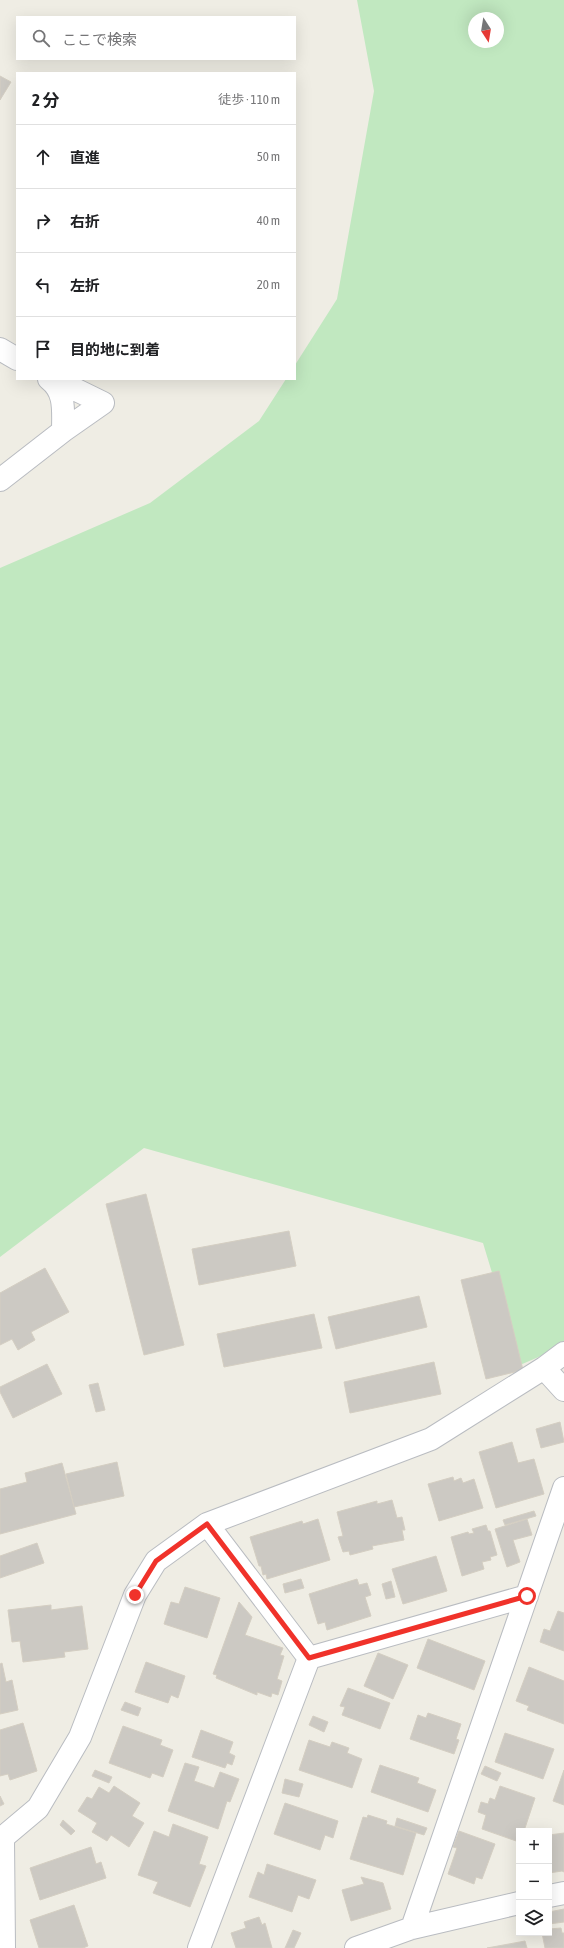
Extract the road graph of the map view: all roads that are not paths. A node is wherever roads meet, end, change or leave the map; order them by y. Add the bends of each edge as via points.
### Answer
1 (0, 349) edge
2 (16, 358) edge
3 (50, 380) edge
4 (56, 380) edge
5 (63, 431) junction
6 (0, 480) edge
7 (564, 1353) edge
8 (544, 1368) junction
9 (564, 1390) edge
10 (564, 1488) edge
11 (207, 1524) junction
12 (527, 1596) junction
13 (309, 1658) junction
14 (2, 1839) edge
15 (564, 1893) edge
16 (552, 1895) edge
17 (516, 1904) edge
18 (412, 1928) junction
19 (4, 1948) edge
20 (199, 1948) edge
21 (356, 1948) edge

1 - 2 street
3 - 5 street via 58,386 63,406
4 - 5 street via 103,403
5 - 6 street
7 - 8 street
8 - 9 street
8 - 11 street via 431,1439
10 - 12 street
11 - 13 street
11 - 14 street via 156,1561 135,1595 80,1737 38,1808
12 - 13 street
12 - 18 street
13 - 20 street
14 - 19 street
15 - 16 street
17 - 18 street
18 - 21 street

